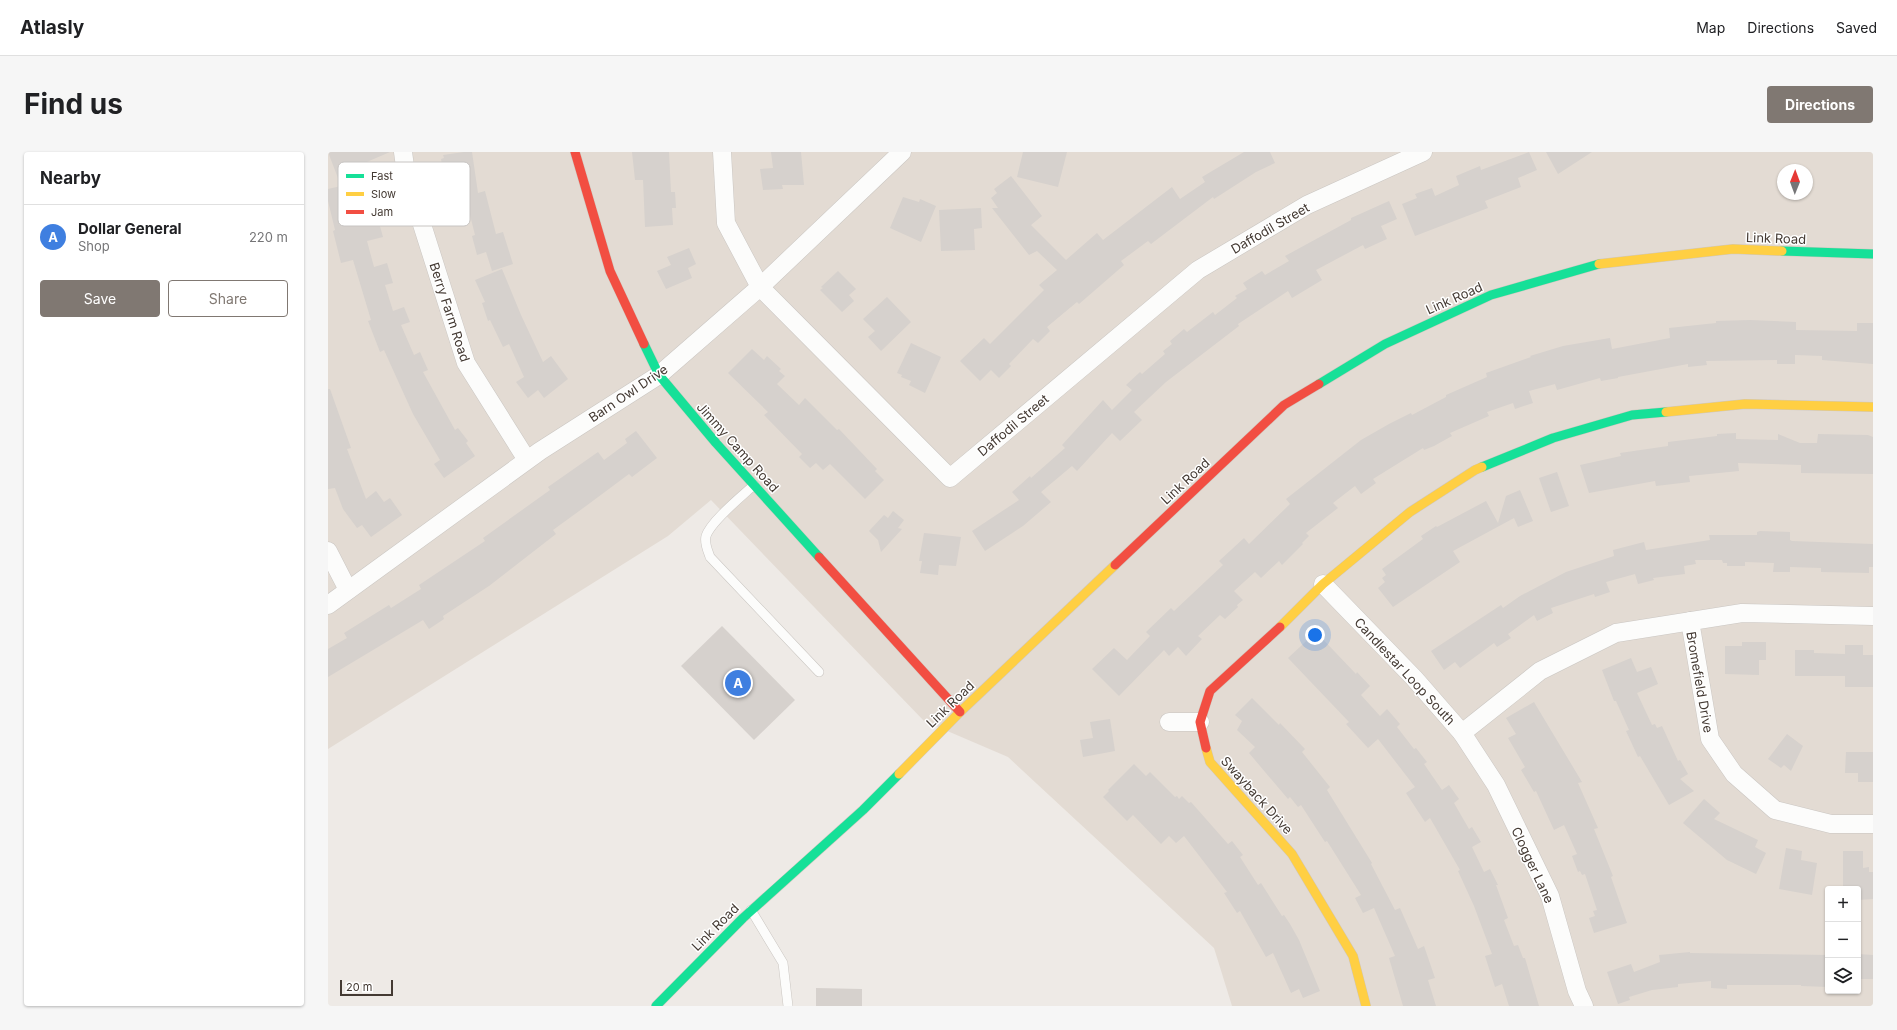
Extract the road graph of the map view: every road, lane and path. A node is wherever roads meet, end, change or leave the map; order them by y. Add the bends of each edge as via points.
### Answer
1 (403, 152) edge
2 (575, 152) edge
3 (722, 152) edge
4 (902, 152) edge
5 (1423, 152) edge
6 (404, 162) edge
7 (423, 226) edge
8 (1873, 254) edge
9 (760, 287) junction
10 (659, 375) junction
11 (1873, 407) edge
12 (527, 460) junction
13 (754, 484) junction
14 (328, 551) edge
15 (1323, 584) junction
16 (348, 590) junction
17 (328, 605) edge
18 (1873, 616) edge
19 (1690, 621) junction
20 (819, 672) dead end
21 (960, 712) junction
22 (1169, 722) dead end
23 (1200, 722) junction
24 (1462, 733) junction
25 (1873, 824) edge
26 (751, 910) junction
27 (656, 1006) edge
28 (788, 1006) edge
29 (1366, 1006) edge
30 (1584, 1006) edge

1 - 6 street, Berry Farm Road
2 - 10 street, Jimmy Camp Road via 610,271
3 - 9 street, Daffodil Street via 726,223
4 - 9 street, Barn Owl Drive
5 - 9 street, Daffodil Street via 1307,205 1198,270 950,478
7 - 12 street, Berry Farm Road via 466,363
8 - 21 street, Link Road via 1733,249 1605,262 1491,295 1385,344 1284,406
9 - 10 street, Barn Owl Drive
10 - 12 street, Barn Owl Drive
10 - 13 street, Jimmy Camp Road
11 - 15 street via 1745,404 1632,415 1553,438 1475,470 1410,512
12 - 16 street, Barn Owl Drive
13 - 20 lane via 712,525 706,537 706,547 710,557
13 - 21 street, Jimmy Camp Road
14 - 16 street
15 - 23 street via 1210,691
15 - 24 street, Candlestar Loop South via 1414,678
16 - 17 street, Barn Owl Drive
18 - 19 street, Candlestar Loop South via 1742,613
19 - 24 street, Candlestar Loop South via 1616,633 1540,671
19 - 25 street, Bromefield Drive via 1710,739 1734,774 1775,810 1831,824
21 - 26 street, Link Road via 863,810
22 - 23 street
23 - 29 street, Swayback Drive via 1210,762 1292,854 1353,956
24 - 30 street, Clogger Lane via 1496,785 1550,896
26 - 27 street, Link Road
26 - 28 lane via 783,963

